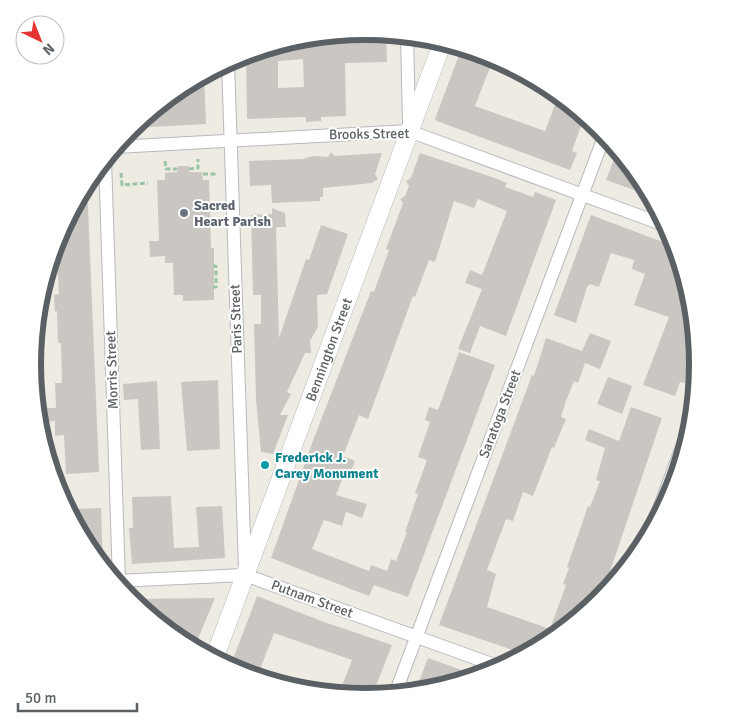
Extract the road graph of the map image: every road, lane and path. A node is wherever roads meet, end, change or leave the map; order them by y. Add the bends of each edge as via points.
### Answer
1 (407, 43) edge
2 (440, 49) edge
3 (228, 70) edge
4 (410, 131) junction
5 (231, 140) junction
6 (602, 142) edge
7 (126, 145) edge
8 (198, 159) dead end
9 (166, 161) dead end
10 (189, 168) dead end
11 (177, 169) dead end
12 (121, 170) dead end
13 (105, 171) edge
14 (202, 174) dead end
15 (218, 174) dead end
16 (148, 183) dead end
17 (582, 195) junction
18 (657, 222) edge
19 (213, 266) dead end
20 (216, 276) junction
21 (222, 276) dead end
22 (213, 287) dead end
23 (117, 572) edge
24 (245, 575) junction
25 (124, 581) edge
26 (416, 636) junction
27 (217, 652) edge
28 (488, 663) edge
29 (398, 686) edge

1 - 4 street
2 - 4 main road, Bennington Street
3 - 5 street, Paris Street
4 - 5 street, Brooks Street
4 - 17 street, Brooks Street
4 - 24 main road, Bennington Street
5 - 7 street, Brooks Street
5 - 24 street, Paris Street
6 - 17 street, Saratoga Street
8 - 10 path via 198,168
9 - 11 path via 166,169
12 - 16 path via 122,184
13 - 23 street, Morris Street
14 - 15 path
17 - 18 street, Brooks Street
17 - 26 street, Saratoga Street
19 - 20 path via 216,266
20 - 21 path
20 - 22 path via 216,288
24 - 25 street, Putnam Street
24 - 26 street, Putnam Street
24 - 27 main road, Bennington Street
26 - 28 street, Putnam Street
26 - 29 street, Saratoga Street

